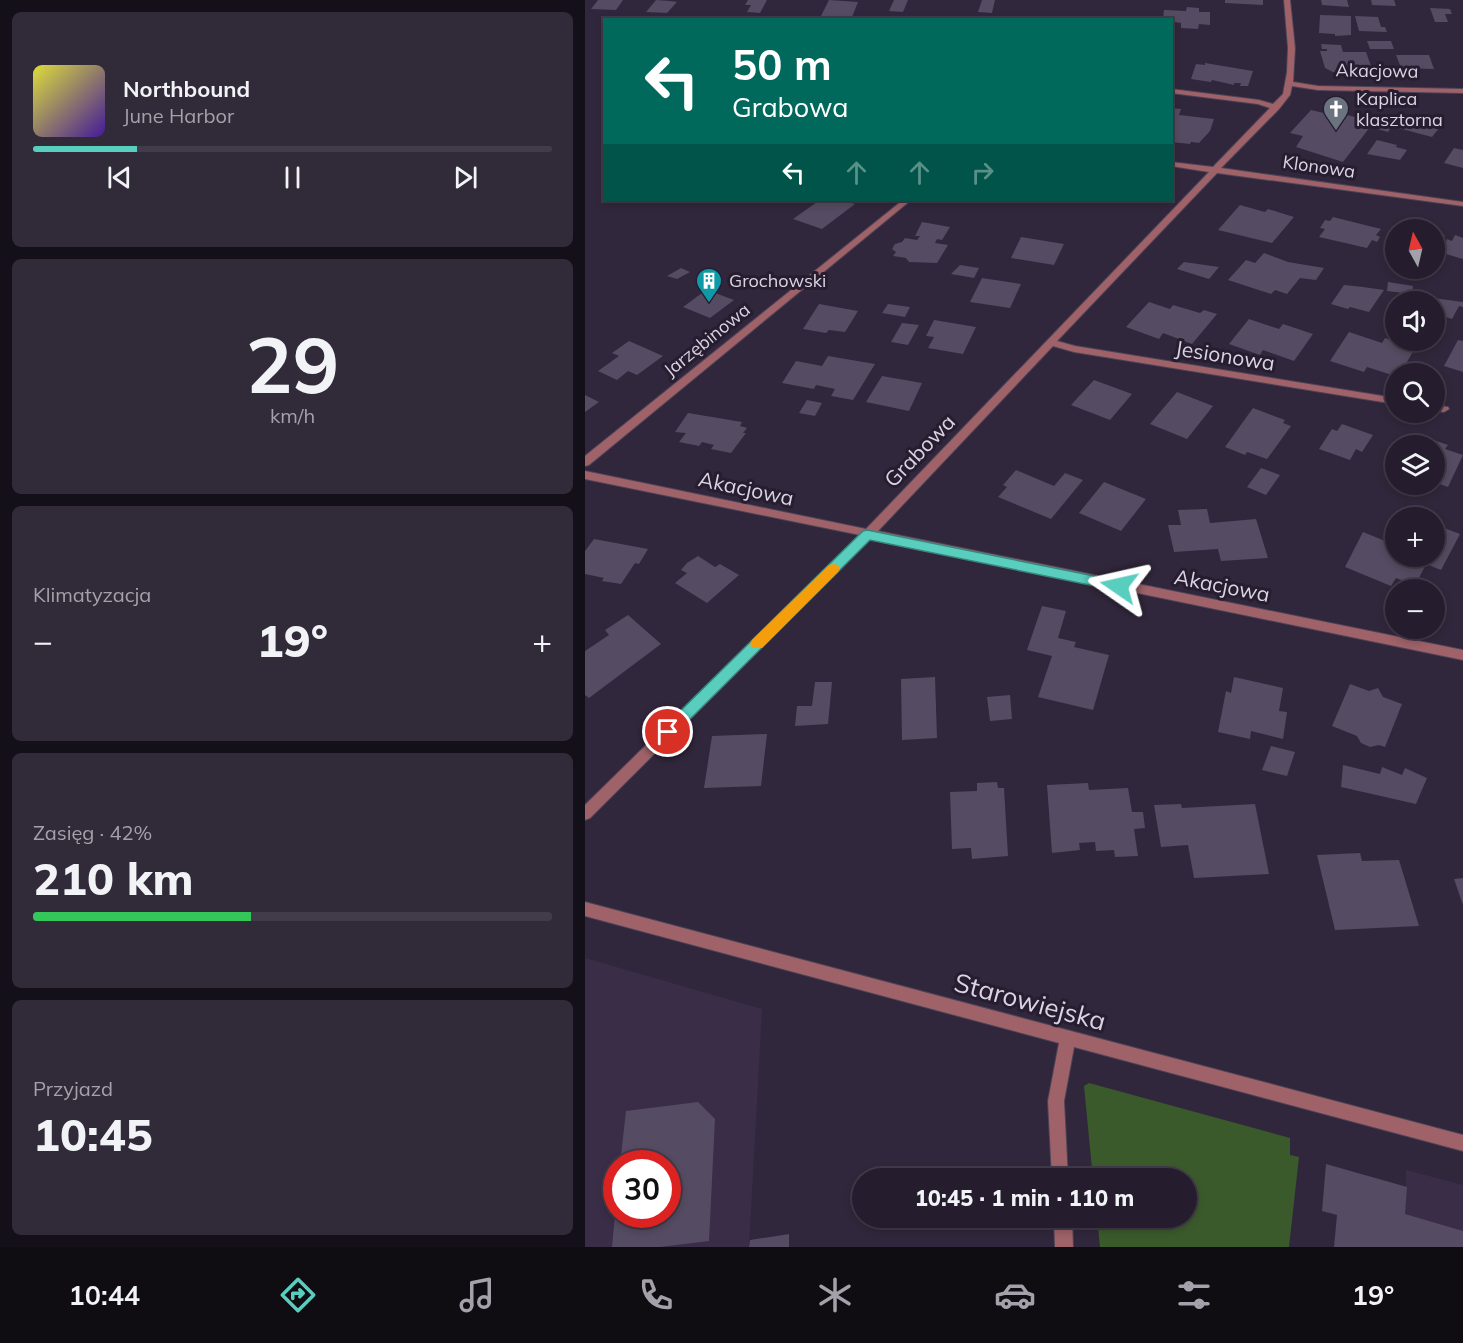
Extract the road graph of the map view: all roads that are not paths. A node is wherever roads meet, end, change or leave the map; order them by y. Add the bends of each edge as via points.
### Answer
1 (1287, 0) edge
2 (1291, 84) junction
3 (1173, 91) edge
4 (1463, 91) edge
5 (1276, 107) junction
6 (1173, 164) edge
7 (1216, 170) junction
8 (906, 201) edge
9 (1463, 204) edge
10 (1051, 342) junction
11 (1385, 399) edge
12 (585, 462) edge
13 (585, 475) edge
14 (867, 535) junction
15 (1463, 655) edge
16 (585, 814) edge
17 (585, 909) edge
18 (1068, 1037) junction
19 (1463, 1143) edge
20 (1060, 1168) edge
21 (1063, 1228) edge
22 (1064, 1247) edge

1 - 2 street
2 - 4 street, Akacjowa
2 - 5 street, Grabowa
3 - 5 street
5 - 7 street, Grabowa
6 - 7 street, Klonowa
7 - 9 street, Klonowa
7 - 10 street, Grabowa
8 - 12 street, Jarzębinowa
10 - 11 street, Jesionowa via 1074,350
10 - 14 street, Grabowa
13 - 14 street, Akacjowa
14 - 15 street, Akacjowa
14 - 16 street, Grabowa
17 - 18 street, Starowiejska
18 - 19 street, Starowiejska
18 - 20 street via 1056,1101
21 - 22 street

